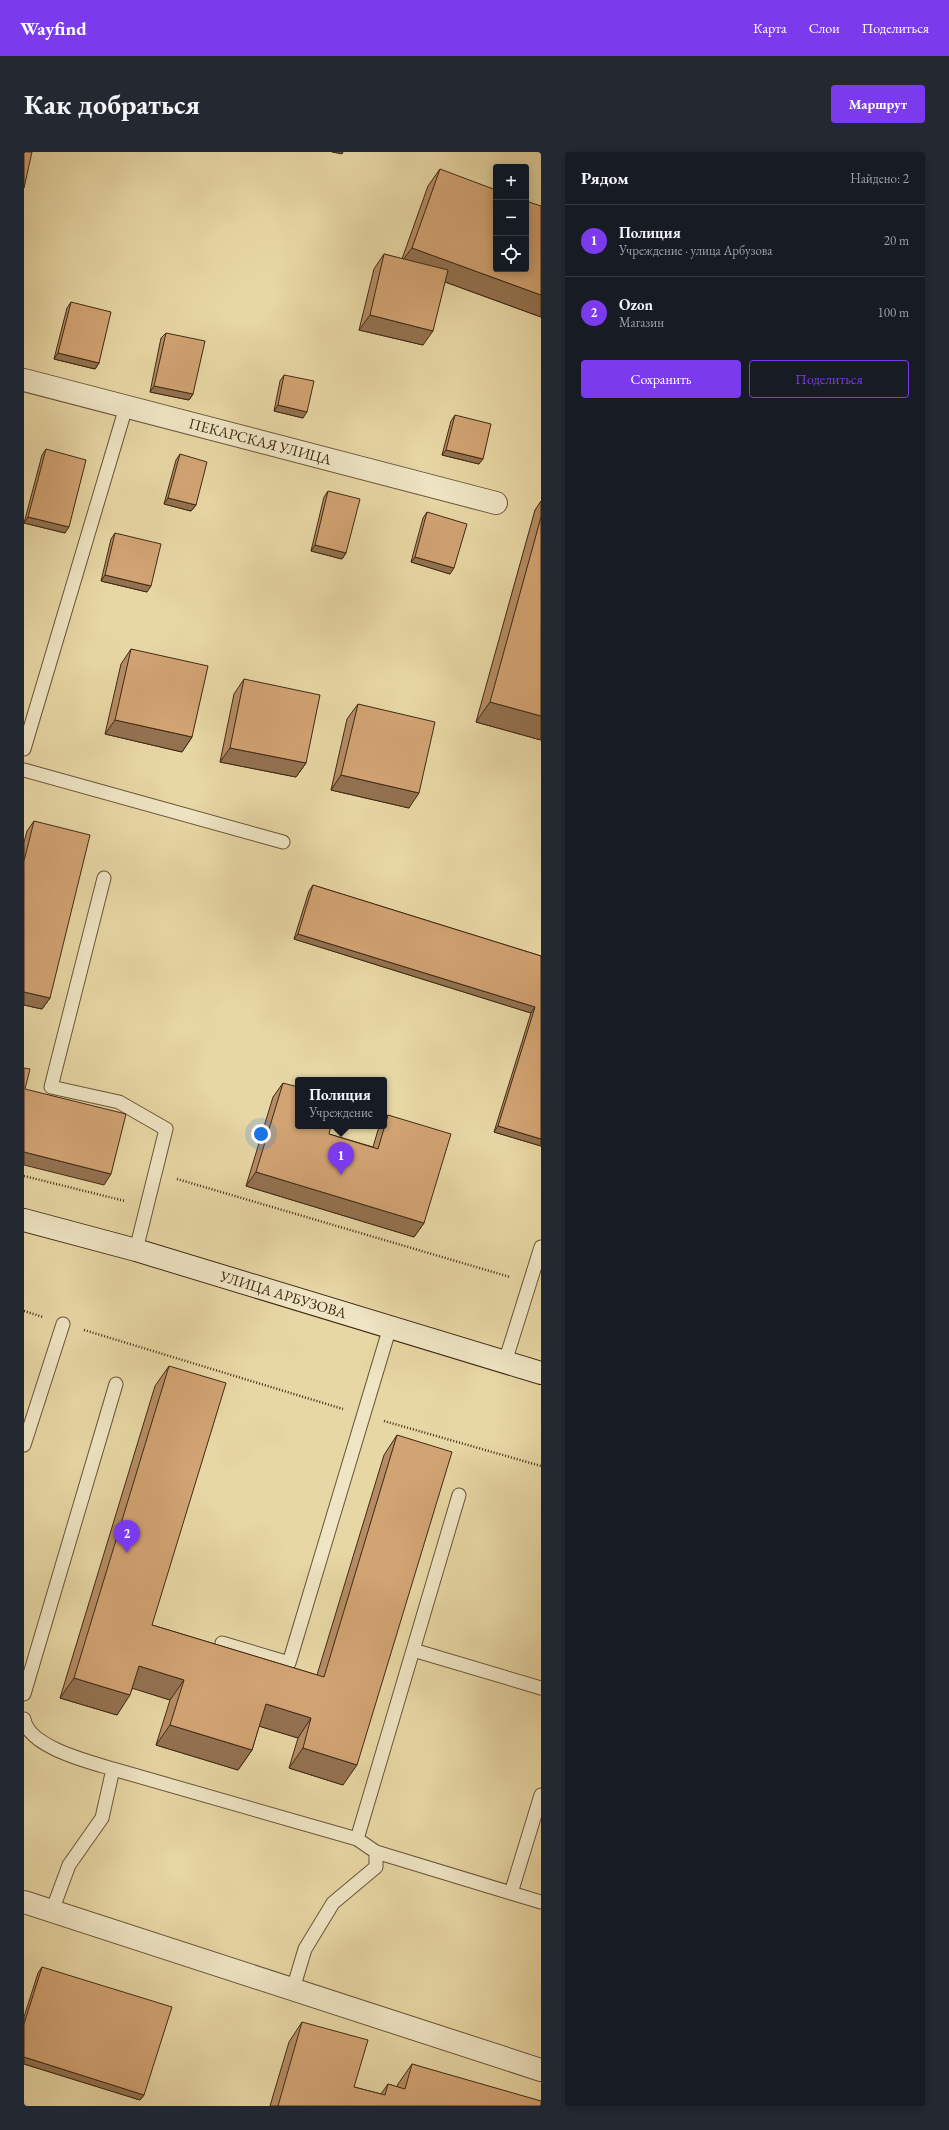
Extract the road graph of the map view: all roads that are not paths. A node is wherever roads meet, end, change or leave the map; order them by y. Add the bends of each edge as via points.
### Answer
1 (24, 380) edge
2 (126, 407) junction
3 (496, 503) dead end
4 (24, 749) edge
5 (24, 770) edge
6 (283, 842) dead end
7 (104, 878) dead end
8 (24, 1220) edge
9 (541, 1247) edge
10 (136, 1250) junction
11 (62, 1324) road end
12 (390, 1327) junction
13 (505, 1362) junction
14 (541, 1373) edge
15 (116, 1384) dead end
16 (24, 1445) edge
17 (459, 1495) dead end
18 (222, 1643) dead end
19 (413, 1650) junction
20 (541, 1688) edge
21 (24, 1694) edge
22 (24, 1719) edge
23 (113, 1769) junction
24 (541, 1795) edge
25 (357, 1839) junction
26 (376, 1852) junction
27 (511, 1892) junction
28 (24, 1902) edge
29 (541, 1902) edge
30 (52, 1912) junction
31 (293, 1989) junction
32 (541, 2070) edge

1 - 2 street, ПЕКАРСКАЯ УЛИЦА
2 - 3 street, ПЕКАРСКАЯ УЛИЦА
2 - 4 lane
5 - 6 lane
7 - 10 lane via 51,1087 119,1102 166,1129
8 - 10 street, УЛИЦА АРБУЗОВА
9 - 13 lane
10 - 12 street, УЛИЦА АРБУЗОВА
11 - 16 lane
12 - 13 street, УЛИЦА АРБУЗОВА
12 - 18 lane via 290,1663
13 - 14 street, УЛИЦА АРБУЗОВА
15 - 21 lane
17 - 19 lane
19 - 20 lane
19 - 25 lane
22 - 23 lane via 25,1724 39,1740 58,1751
23 - 25 lane
23 - 30 lane via 102,1818 69,1865
24 - 27 lane
25 - 26 lane
26 - 27 lane
26 - 31 lane via 376,1867 333,1903 305,1949
27 - 29 lane
28 - 30 street
30 - 31 street
31 - 32 street

